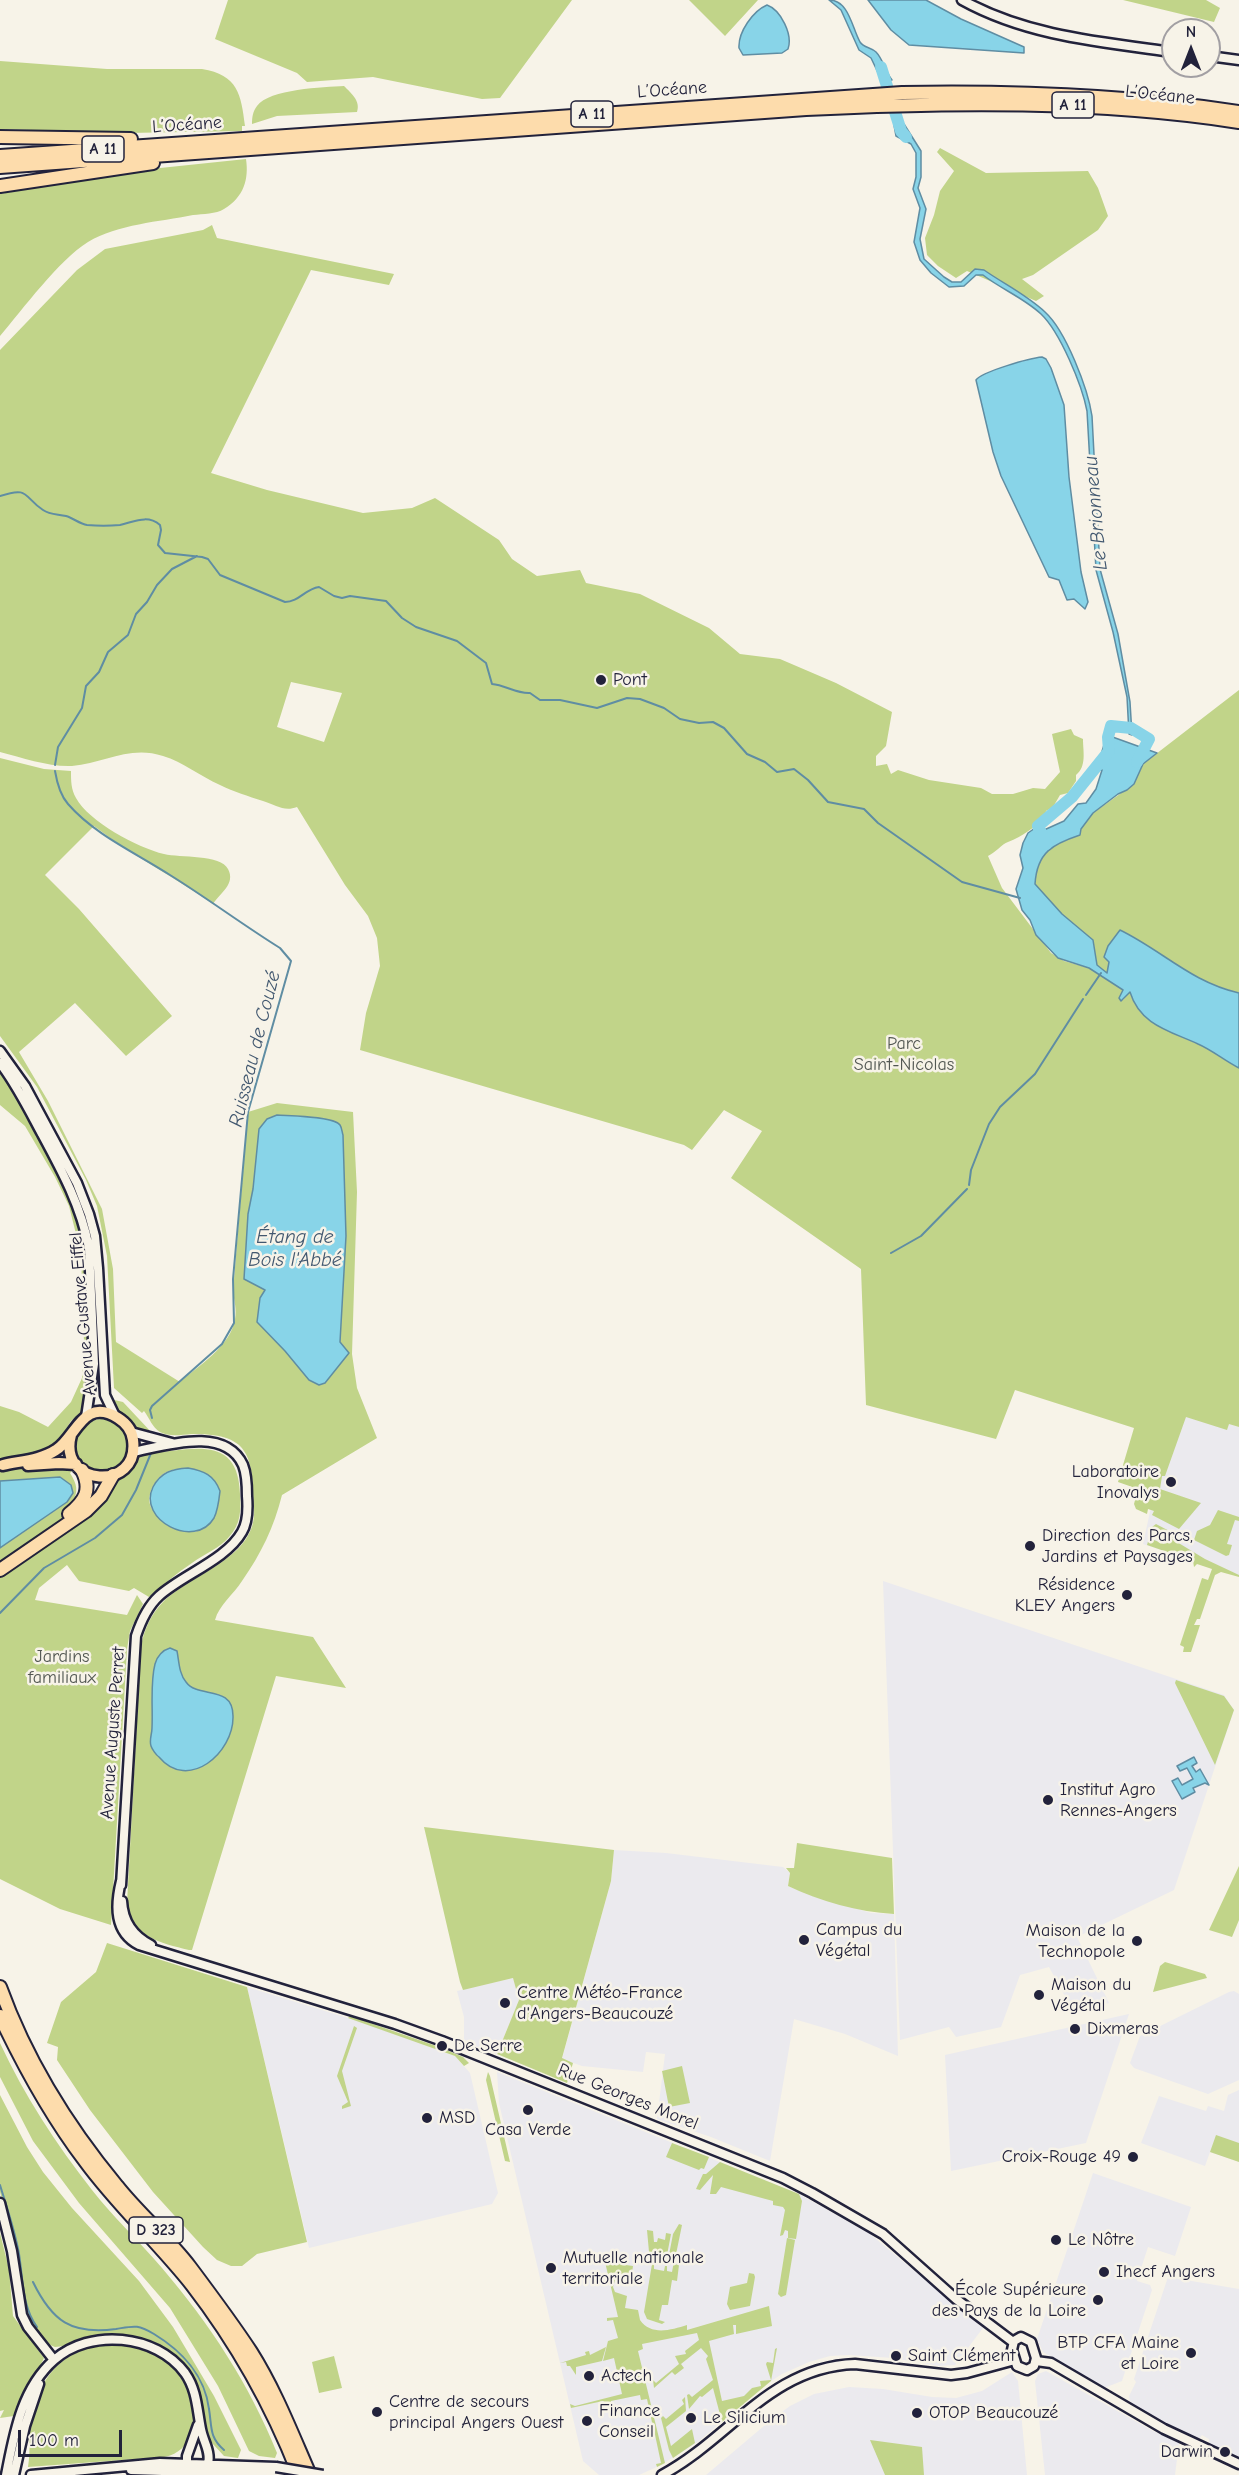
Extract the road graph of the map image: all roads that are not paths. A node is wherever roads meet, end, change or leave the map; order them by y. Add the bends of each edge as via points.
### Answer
1 (962, 0) edge
2 (1161, 50) edge
3 (1221, 58) edge
4 (1239, 60) edge
5 (903, 99) junction
6 (1239, 112) edge
7 (1239, 122) edge
8 (0, 137) edge
9 (207, 141) junction
10 (236, 146) junction
11 (0, 156) edge
12 (0, 167) edge
13 (2, 186) edge
14 (0, 1051) edge
15 (0, 1063) edge
16 (116, 1416) junction
17 (86, 1417) junction
18 (131, 1432) junction
19 (71, 1435) junction
20 (173, 1443) junction
21 (133, 1452) junction
22 (2, 1465) edge
23 (79, 1467) junction
24 (113, 1475) junction
25 (0, 1562) edge
26 (0, 1570) edge
27 (125, 1927) joint
28 (0, 1987) edge
29 (0, 2016) edge
30 (0, 2203) edge
31 (1013, 2342) junction
32 (54, 2360) junction
33 (1015, 2360) junction
34 (1036, 2361) junction
35 (45, 2370) junction
36 (200, 2419) junction
37 (11, 2459) junction
38 (187, 2464) junction
39 (208, 2464) junction
40 (1239, 2464) edge
41 (110, 2468) junction
42 (277, 2471) edge
43 (4, 2475) edge
44 (14, 2475) edge
45 (31, 2475) edge
46 (289, 2475) edge
47 (299, 2475) edge
48 (310, 2475) edge
49 (323, 2475) edge
50 (662, 2475) edge

1 - 2 street via 1012,23 1056,35
3 - 4 street
5 - 6 highway, L’Océane / A 11 via 1017,93
5 - 7 highway, L’Océane / A 11 via 1060,105
5 - 10 highway, L’Océane / A 11 via 806,109
8 - 9 highway via 194,137
9 - 10 highway, L’Océane / A 11
9 - 11 highway, L’Océane / A 11
10 - 12 highway, L’Océane / A 11
10 - 13 highway via 219,156
14 - 16 street, Avenue Gustave Eiffel via 25,1086 77,1183 89,1214 98,1268 105,1395
15 - 17 street, Avenue Gustave Eiffel via 71,1189 86,1233 94,1364
16 - 17 main road via 101,1413
16 - 18 main road
17 - 19 main road
18 - 20 street, Avenue Auguste Perret
18 - 21 main road
19 - 22 main road via 50,1454
19 - 23 main road via 70,1449
20 - 21 street, Avenue Auguste Perret
20 - 27 street, Avenue Auguste Perret via 221,1444 242,1462 247,1518 243,1531 228,1548 159,1596 144,1615 136,1636 120,1881
21 - 24 main road via 128,1464
22 - 23 main road
23 - 24 main road via 97,1477
23 - 25 highway via 88,1490 80,1505
24 - 26 highway via 93,1505
27 - 31 street, Rue Georges Morel via 148,1944 442,2041 795,2184 883,2234
28 - 48 highway, D 323 via 28,2052 91,2152 117,2187 188,2265 252,2353
29 - 47 highway, D 323 via 21,2061 84,2161 192,2285 243,2360
30 - 32 street via 22,2315
31 - 33 street
31 - 34 street, Rue Georges Morel via 1021,2337 1029,2340
32 - 35 street
32 - 36 street via 88,2342 149,2344 169,2356 185,2373 195,2392
33 - 34 street via 1024,2370 1032,2368
33 - 50 street via 951,2375 855,2364 811,2371 771,2392 704,2449
34 - 40 street via 1051,2363 1164,2429
35 - 37 street
35 - 37 street via 29,2391 10,2448
36 - 38 street
36 - 39 street
37 - 43 street
37 - 44 street
38 - 39 street
38 - 41 street
39 - 42 street
41 - 42 street
41 - 45 street
42 - 46 street
42 - 49 street, bridge

